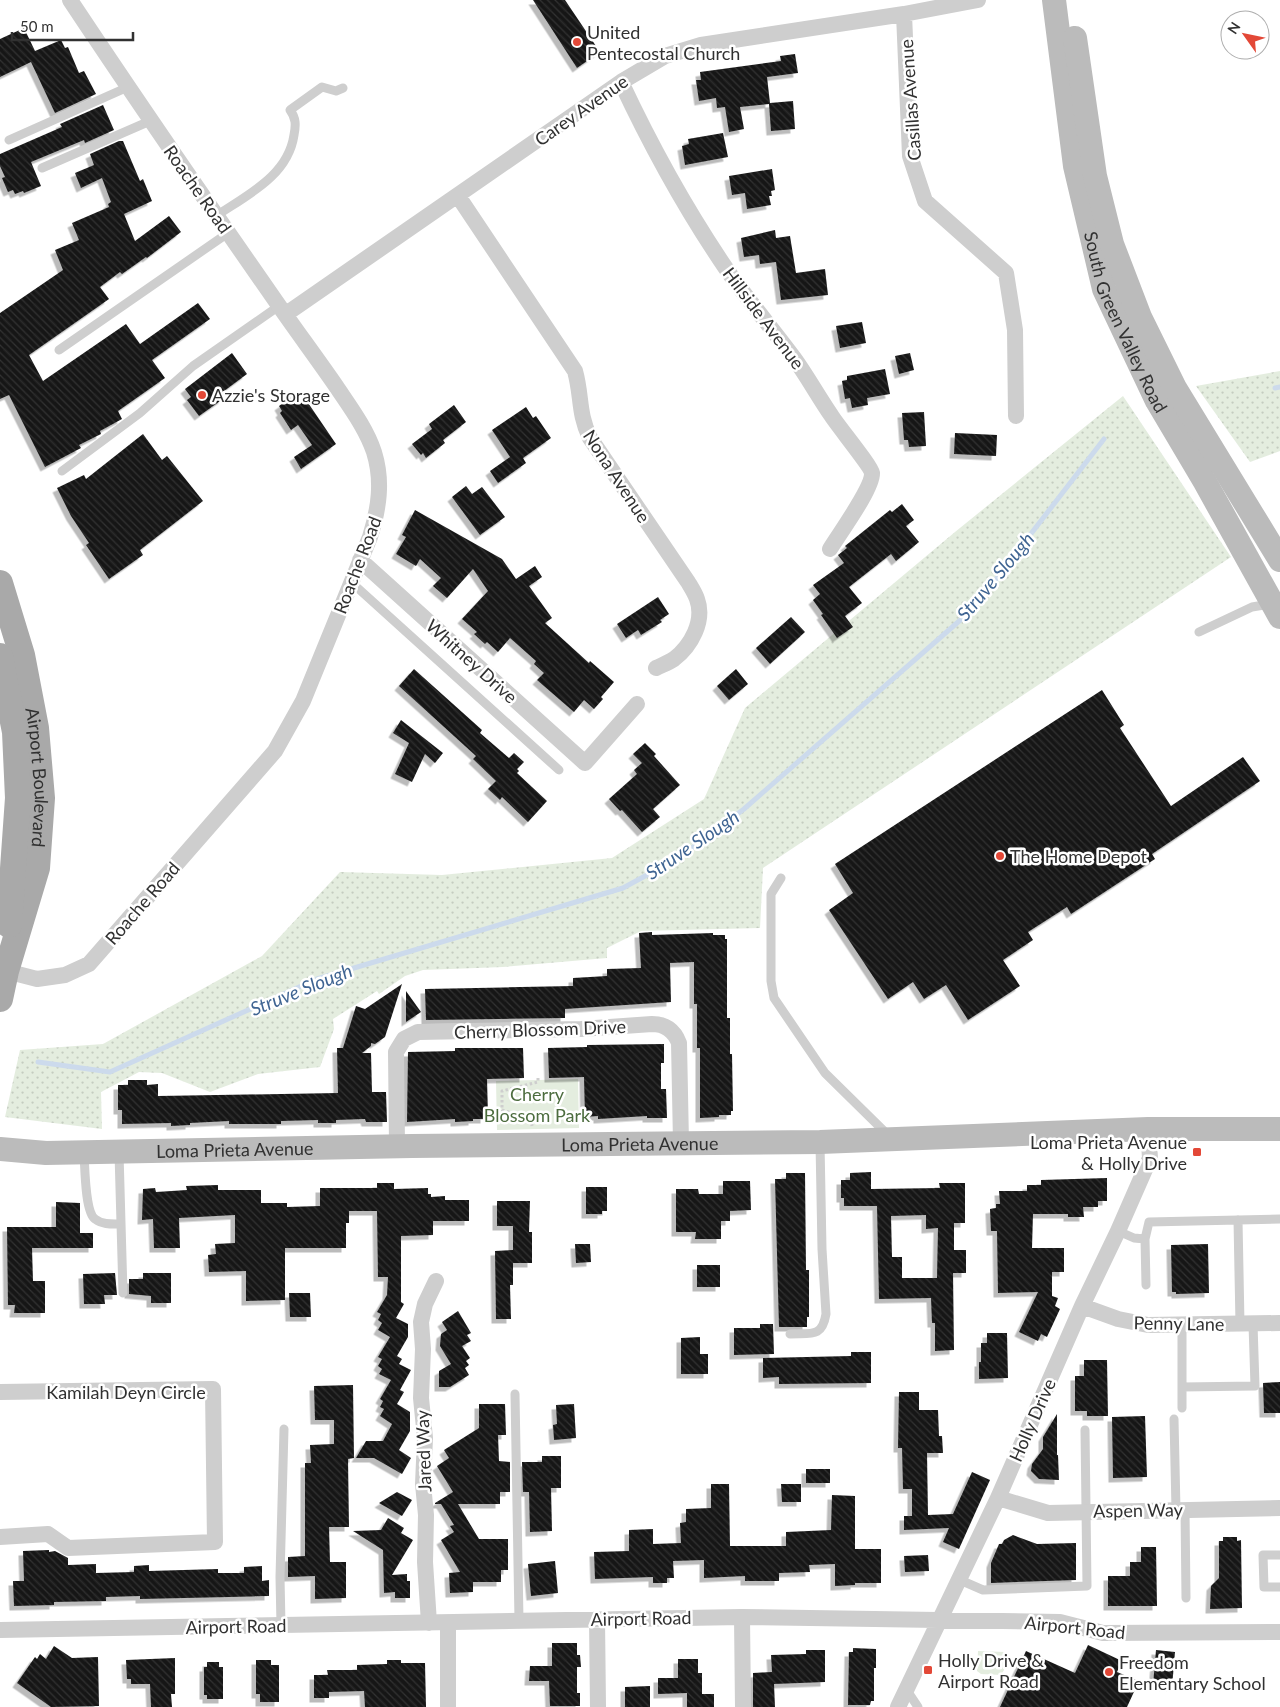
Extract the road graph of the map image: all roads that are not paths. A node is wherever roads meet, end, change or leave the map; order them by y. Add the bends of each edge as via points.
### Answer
1 (70, 0) edge
2 (978, 0) edge
3 (1054, 0) edge
4 (1069, 0) edge
5 (904, 14) junction
6 (621, 82) junction
7 (128, 87) junction
8 (343, 88) dead end
9 (150, 121) junction
10 (9, 140) dead end
11 (42, 168) dead end
12 (458, 196) junction
13 (216, 216) junction
14 (228, 233) junction
15 (283, 310) junction
16 (59, 350) dead end
17 (1016, 416) dead end
18 (62, 471) dead end
19 (830, 549) dead end
20 (360, 560) junction
21 (1280, 560) edge
22 (351, 582) junction
23 (0, 583) edge
24 (1276, 610) edge
25 (1199, 632) dead end
26 (0, 656) edge
27 (656, 668) dead end
28 (637, 704) dead end
29 (559, 770) dead end
30 (782, 878) dead end
31 (6, 971) junction
32 (0, 999) edge
33 (1148, 1129) junction
34 (1280, 1129) edge
35 (891, 1138) junction
36 (820, 1142) junction
37 (681, 1143) junction
38 (397, 1146) junction
39 (0, 1149) edge
40 (84, 1152) junction
41 (119, 1152) junction
42 (1280, 1219) edge
43 (1238, 1220) junction
44 (121, 1224) junction
45 (1118, 1231) junction
46 (1145, 1239) junction
47 (436, 1281) dead end
48 (1146, 1285) dead end
49 (123, 1293) dead end
50 (1082, 1306) junction
51 (1280, 1323) edge
52 (1247, 1324) junction
53 (1182, 1325) junction
54 (790, 1334) dead end
55 (1182, 1387) junction
56 (0, 1392) edge
57 (515, 1394) dead end
58 (1182, 1408) dead end
59 (1174, 1419) dead end
60 (284, 1429) dead end
61 (1085, 1430) dead end
62 (998, 1498) junction
63 (1280, 1508) edge
64 (1180, 1509) junction
65 (1087, 1511) junction
66 (0, 1536) edge
67 (1280, 1555) edge
68 (960, 1580) junction
69 (1280, 1587) edge
70 (1186, 1598) dead end
71 (742, 1617) junction
72 (597, 1619) junction
73 (939, 1619) junction
74 (519, 1620) junction
75 (429, 1623) junction
76 (448, 1623) junction
77 (281, 1625) junction
78 (0, 1630) edge
79 (1280, 1632) edge
80 (906, 1689) junction
81 (448, 1707) edge
82 (598, 1707) edge
83 (743, 1707) edge
84 (898, 1707) edge
85 (918, 1707) edge

1 - 7 street, Roache Road
2 - 5 street, Carey Avenue
3 - 24 street, South Green Valley Road via 1075,166 1104,289 1157,401 1206,482
4 - 21 street, South Green Valley Road via 1095,176 1112,244 1140,317 1174,388
5 - 6 street, Carey Avenue via 692,48 665,56
5 - 17 street, Casillas Avenue via 910,156 925,201 1006,273 1015,330
6 - 12 street, Carey Avenue
6 - 19 street, Hillside Avenue via 672,181 712,247 870,468 867,490
7 - 9 street, Roache Road
7 - 10 lane
8 - 13 lane via 336,91 322,87 290,110 295,117 293,144 283,164 272,177
9 - 11 lane
9 - 13 street, Roache Road
12 - 15 street, Carey Avenue
12 - 27 street, Nona Avenue via 575,371 580,412 590,438 697,599 700,610 690,642 672,660
13 - 14 street, Roache Road
14 - 15 street, Roache Road
14 - 16 lane
15 - 18 lane via 193,366 140,413
15 - 20 street, Roache Road via 356,417 374,452 380,495 375,520
20 - 22 street, Roache Road
20 - 28 street, Whitney Drive via 584,763
22 - 29 lane
22 - 31 street, Roache Road via 303,701 275,751 89,964 65,975 38,979
23 - 31 main road, Airport Boulevard via 22,655 36,728 42,798 37,868
24 - 25 lane via 1252,607
26 - 31 main road, Airport Boulevard via 15,732 18,798
30 - 35 lane via 771,894 771,981 774,998 825,1073
31 - 32 main road, Airport Boulevard
33 - 34 street, Loma Prieta Avenue
33 - 35 street, Loma Prieta Avenue
33 - 45 street, Holly Drive via 1150,1158
35 - 36 street, Loma Prieta Avenue
36 - 37 street, Loma Prieta Avenue
36 - 54 lane via 825,1322 816,1333
37 - 38 street, Loma Prieta Avenue
37 - 38 street, Cherry Blossom Drive via 679,1043 667,1027 652,1024 581,1029 418,1032 408,1036 400,1043 395,1057
38 - 41 street, Loma Prieta Avenue
39 - 40 street, Loma Prieta Avenue
40 - 41 street, Loma Prieta Avenue
40 - 44 lane via 88,1209 93,1218 103,1224
41 - 44 lane
42 - 43 lane
43 - 46 lane via 1149,1222
43 - 52 lane
44 - 49 lane
45 - 46 lane
45 - 50 street, Holly Drive
46 - 48 lane
47 - 75 street, Jared Way via 421,1322
50 - 53 street, Penny Lane via 1137,1324
50 - 62 street, Holly Drive
51 - 52 street, Penny Lane
52 - 53 street, Penny Lane
52 - 55 lane via 1255,1386
53 - 55 lane
55 - 58 lane
56 - 66 street, Kamilah Deyn Circle via 213,1389 215,1542 68,1548 48,1534
57 - 74 lane
59 - 64 lane
60 - 77 lane
61 - 65 lane
62 - 65 street, Aspen Way via 1048,1513
62 - 68 street, Holly Drive
63 - 64 street, Aspen Way
64 - 65 street, Aspen Way
64 - 70 lane
65 - 68 lane via 1087,1586 983,1590
67 - 69 lane via 1263,1555 1264,1587
68 - 73 street, Holly Drive
71 - 72 street, Airport Road
71 - 73 street, Airport Road
71 - 83 street
72 - 74 street, Airport Road
72 - 82 street
73 - 79 street, Airport Road via 1060,1622 1103,1633
73 - 80 street, Holly Drive
74 - 76 street, Airport Road
75 - 76 street, Airport Road
75 - 77 street, Airport Road
76 - 81 street
77 - 78 street, Airport Road
80 - 84 street, Holly Drive
80 - 85 lane

